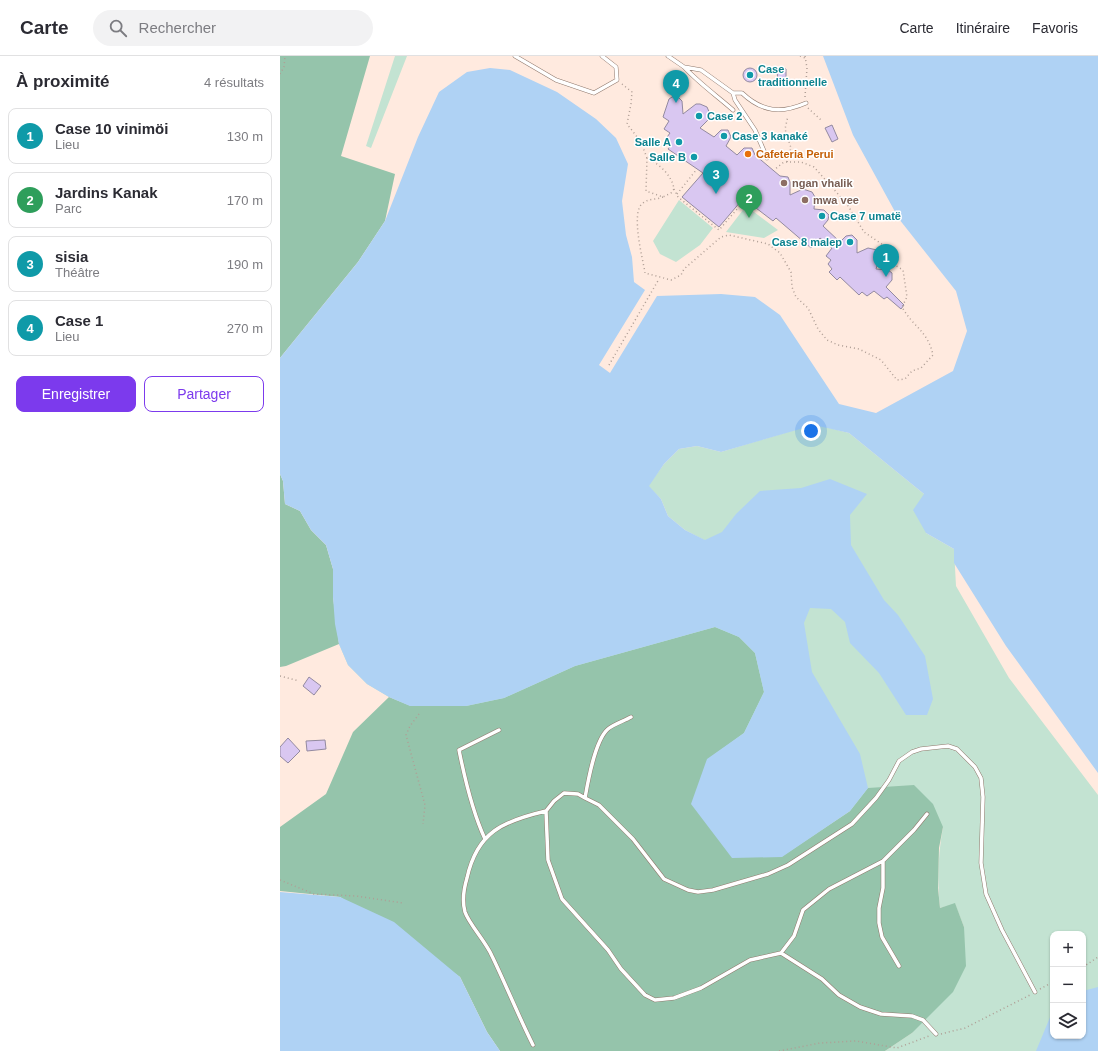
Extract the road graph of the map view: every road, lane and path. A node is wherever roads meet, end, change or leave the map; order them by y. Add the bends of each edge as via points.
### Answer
1 (285, 56) edge
2 (515, 56) edge
3 (602, 56) edge
4 (668, 56) edge
5 (800, 56) edge
6 (805, 57) edge
7 (684, 67) junction
8 (280, 74) edge
9 (617, 80) junction
10 (733, 93) junction
11 (806, 103) junction
12 (733, 110) dead end
13 (790, 110) junction
14 (821, 120) dead end
15 (647, 158) junction
16 (767, 158) dead end
17 (787, 162) junction
18 (697, 169) dead end
19 (774, 170) dead end
20 (757, 186) dead end
21 (674, 189) junction
22 (676, 194) junction
23 (663, 197) junction
24 (659, 279) dead end
25 (608, 366) dead end
26 (280, 676) edge
27 (299, 681) dead end
28 (419, 714) dead end
29 (631, 717) dead end
30 (499, 730) dead end
31 (585, 798) junction
32 (546, 811) junction
33 (927, 814) dead end
34 (423, 824) dead end
35 (485, 839) junction
36 (882, 861) junction
37 (280, 880) edge
38 (403, 903) dead end
39 (781, 953) junction
40 (1098, 957) edge
41 (1086, 965) edge
42 (899, 966) dead end
43 (1050, 984) edge
44 (1035, 992) junction
45 (936, 1034) junction
46 (533, 1044) dead end
47 (778, 1051) edge

1 - 8 path
2 - 9 lane via 556,80 594,93
3 - 9 lane via 616,68
4 - 7 lane
5 - 6 path
6 - 11 path
7 - 10 lane via 701,70
7 - 12 lane
9 - 15 path via 632,92 627,124 641,142
10 - 13 lane via 742,93 762,106
10 - 16 lane via 755,130
11 - 13 lane
11 - 14 path
13 - 17 path via 784,129 790,148
15 - 21 path via 658,164 673,183
15 - 23 path via 646,191
17 - 19 path
17 - 23 path via 801,162 814,167 847,204 864,232 883,245 893,264 903,270 907,297 902,307 915,325 924,332 933,355 921,368 912,371 905,379 897,380 881,360 868,353 827,340 818,329 808,308 796,297 791,272 780,253 768,244 729,235 721,237 680,275 671,280 645,273 637,212 641,204
18 - 22 path
20 - 22 path via 719,230
21 - 22 path
21 - 23 path
24 - 25 path
26 - 27 path
28 - 34 path via 406,735 425,805
29 - 31 lane via 608,730 599,744
30 - 35 lane via 459,750 463,773
31 - 32 lane via 578,794 564,794
31 - 44 lane via 599,806 633,840 664,880 698,892 768,874 788,865 852,824 876,798 899,761 912,752 948,746 957,749 975,767 981,778 981,863 986,894
32 - 35 lane via 513,821 492,831
32 - 39 lane via 548,860 562,899 645,995 655,1000 674,998 701,988 750,960
33 - 36 lane
35 - 46 lane via 478,847 470,867 464,892 465,912 488,946 513,1006
36 - 39 lane via 829,889 803,910 794,936
36 - 42 lane via 883,888 879,923 882,937
37 - 38 path via 314,894 356,896
39 - 45 lane via 860,1007 881,1014 912,1016 923,1020
40 - 41 path
43 - 44 path
44 - 45 path via 965,1028
45 - 47 path via 897,1048 856,1041 820,1042

